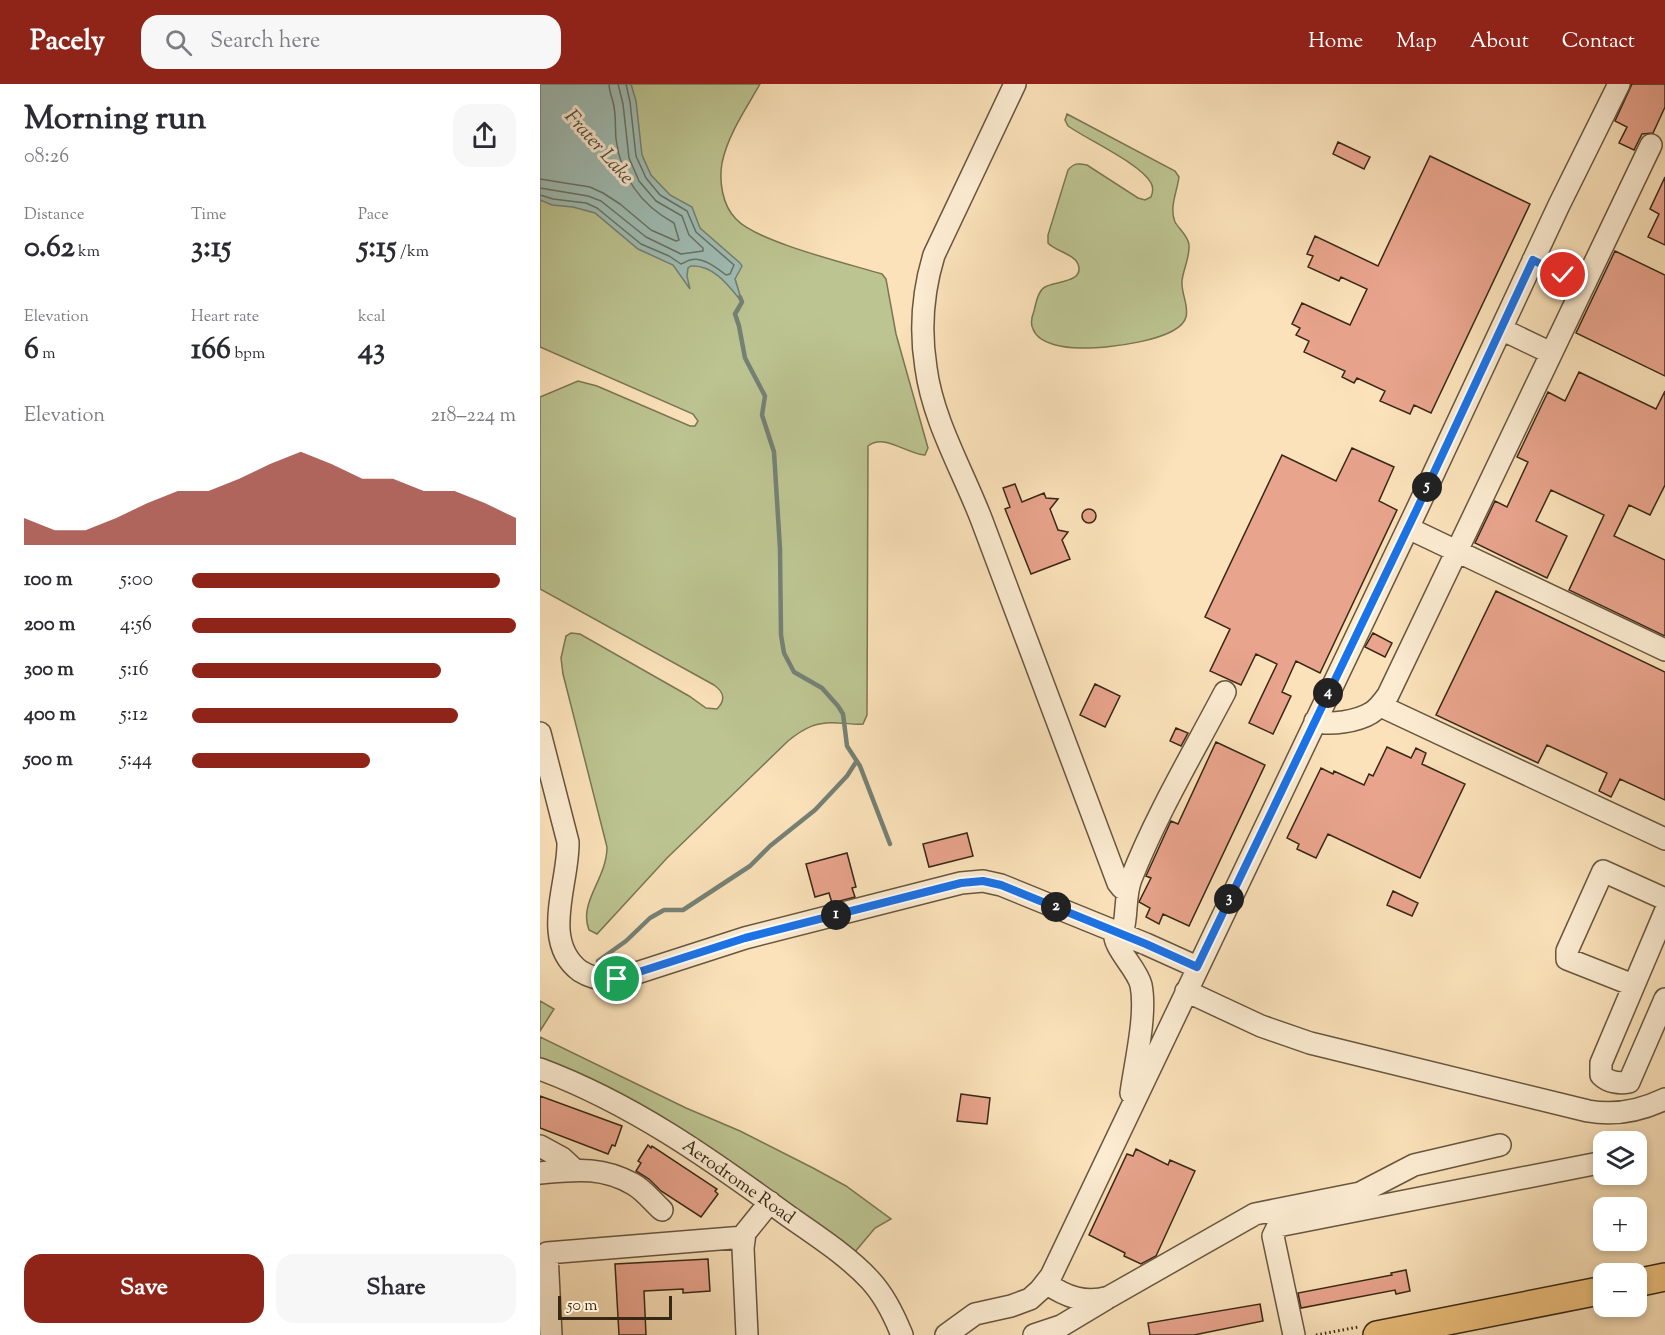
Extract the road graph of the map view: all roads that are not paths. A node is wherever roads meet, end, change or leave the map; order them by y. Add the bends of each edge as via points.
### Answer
1 (1015, 84) edge
2 (1619, 84) edge
3 (1651, 146) dead end
4 (1533, 260) junction
5 (1585, 283) junction
6 (1501, 329) junction
7 (1551, 353) junction
8 (1408, 528) junction
9 (1457, 552) junction
10 (1665, 650) edge
11 (1225, 692) dead end
12 (1388, 709) dead end
13 (1315, 721) junction
14 (540, 733) edge
15 (1665, 839) edge
16 (1128, 890) junction
17 (1665, 899) edge
18 (1665, 912) edge
19 (1119, 933) junction
20 (1661, 936) edge
21 (550, 938) edge
22 (1197, 967) junction
23 (1633, 985) junction
24 (1186, 991) junction
25 (1665, 999) edge
26 (540, 1069) edge
27 (1605, 1079) junction
28 (1664, 1101) edge
29 (1588, 1111) junction
30 (1124, 1123) junction
31 (1500, 1144) dead end
32 (540, 1146) edge
33 (1593, 1164) edge
34 (574, 1170) junction
35 (540, 1173) edge
36 (770, 1202) junction
37 (662, 1210) dead end
38 (744, 1237) junction
39 (1665, 1277) edge
40 (1647, 1281) edge
41 (1046, 1283) junction
42 (1593, 1292) edge
43 (1110, 1297) junction
44 (1027, 1300) junction
45 (551, 1335) edge
46 (747, 1335) edge
47 (903, 1335) edge
48 (946, 1335) edge
49 (1034, 1335) edge
50 (1294, 1335) edge
51 (1377, 1335) edge

1 - 16 street via 934,255 924,312 926,369 940,418 1118,883
2 - 4 street
3 - 5 street
4 - 5 street
4 - 6 street
5 - 7 street
6 - 7 street
6 - 8 street
7 - 9 street
8 - 9 street
8 - 13 street
9 - 10 street
9 - 13 street via 1384,701 1364,716 1325,723
11 - 16 street via 1157,823
12 - 15 street
13 - 22 street
14 - 21 street via 568,842
16 - 19 street via 1125,924
17 - 23 street via 1603,872 1567,951 1567,959
18 - 20 street
19 - 21 street via 1001,885 977,881 745,938 617,979 602,979 582,971
19 - 22 street
19 - 30 street via 1115,940 1139,979 1142,1001
20 - 23 street via 1652,941
22 - 24 street
23 - 27 street via 1601,1063
24 - 29 street via 1261,1026 1310,1043
24 - 30 street
25 - 27 street via 1629,1082
26 - 36 street, Aerodrome Road via 581,1084 635,1112
27 - 29 street
28 - 29 street via 1624,1112
30 - 41 street
31 - 43 street via 1414,1165 1360,1193 1255,1214
32 - 34 street
33 - 50 street via 1278,1226 1273,1236
34 - 35 street
34 - 37 street via 596,1170 635,1185
36 - 38 street
36 - 47 street, Aerodrome Road via 868,1278 886,1300
38 - 45 street via 548,1253
38 - 46 street
39 - 40 main road
41 - 43 street via 1074,1299
41 - 44 street
42 - 51 main road
43 - 49 street via 1061,1326
44 - 48 street via 975,1314
44 - 49 street

